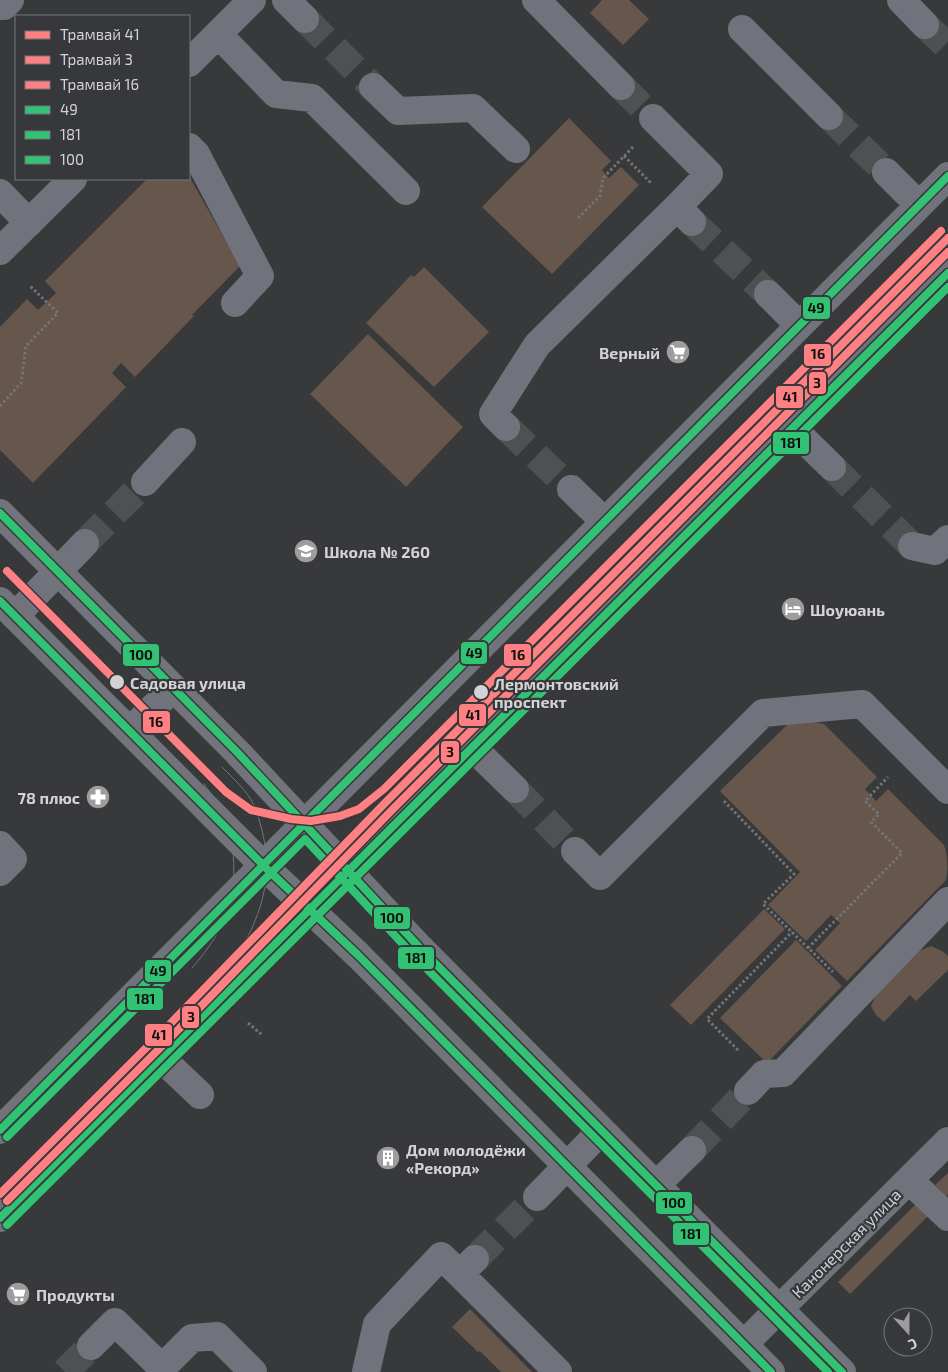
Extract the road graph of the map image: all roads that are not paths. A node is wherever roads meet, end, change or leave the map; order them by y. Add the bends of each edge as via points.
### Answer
1 (10, 0) edge
2 (252, 0) edge
3 (286, 0) edge
4 (536, 0) edge
5 (901, 0) edge
6 (0, 6) edge
7 (305, 19) tunnel mouth
8 (925, 25) tunnel mouth
9 (742, 29) dead end
10 (218, 34) junction
11 (190, 62) edge
12 (621, 86) tunnel mouth
13 (373, 87) tunnel mouth
14 (829, 116) tunnel mouth
15 (655, 120) tunnel mouth
16 (190, 148) edge
17 (516, 150) dead end
18 (886, 172) tunnel mouth
19 (948, 176) edge
20 (71, 180) edge
21 (406, 191) dead end
22 (0, 193) edge
23 (919, 205) junction
24 (29, 223) junction
25 (0, 251) edge
26 (948, 273) edge
27 (768, 294) tunnel mouth
28 (235, 303) dead end
29 (799, 326) junction
30 (506, 427) tunnel mouth
31 (792, 428) junction
32 (182, 442) dead end
33 (832, 468) tunnel mouth
34 (144, 482) tunnel mouth
35 (571, 489) tunnel mouth
36 (2, 520) edge
37 (605, 522) junction
38 (948, 539) edge
39 (85, 543) tunnel mouth
40 (912, 546) tunnel mouth
41 (58, 571) junction
42 (8, 608) edge
43 (173, 688) junction
44 (130, 731) junction
45 (472, 747) junction
46 (514, 789) tunnel mouth
47 (948, 790) edge
48 (305, 825) junction
49 (0, 846) edge
50 (575, 851) tunnel mouth
51 (263, 866) junction
52 (349, 871) junction
53 (0, 872) edge
54 (948, 901) edge
55 (310, 909) junction
56 (160, 1057) junction
57 (756, 1083) tunnel mouth
58 (200, 1095) dead end
59 (3, 1121) edge
60 (602, 1131) junction
61 (948, 1141) edge
62 (692, 1150) tunnel mouth
63 (567, 1167) junction
64 (909, 1180) junction
65 (656, 1185) junction
66 (537, 1197) tunnel mouth
67 (948, 1217) edge
68 (0, 1218) edge
69 (779, 1309) junction
70 (744, 1344) junction
71 (91, 1346) tunnel mouth
72 (253, 1372) edge
73 (366, 1372) edge
74 (558, 1372) edge
75 (771, 1372) edge
76 (842, 1372) edge

1 - 6 street
2 - 10 street
3 - 7 street
4 - 12 street
5 - 8 street
9 - 14 street
10 - 11 street
10 - 21 street via 276,94 312,98
13 - 17 street via 398,111 473,108
15 - 30 street via 709,174 684,215 537,345 493,414
16 - 28 street via 260,276
18 - 23 street
19 - 23 street
20 - 24 street
22 - 24 street
23 - 29 street
24 - 25 street
26 - 31 street
27 - 29 street
29 - 37 street
31 - 33 street
31 - 45 street
32 - 34 street
35 - 37 street
36 - 41 main road
37 - 48 street
38 - 40 street via 936,551
39 - 41 street
41 - 42 street
41 - 43 main road
42 - 44 main road
43 - 44 street
43 - 48 main road
44 - 51 main road
45 - 46 street
45 - 52 street
47 - 50 street via 862,704 763,713 600,876
48 - 51 street
48 - 52 main road
49 - 53 street via 13,858
51 - 55 main road
51 - 59 street
52 - 55 street
52 - 60 main road via 420,948
54 - 57 street via 783,1073
55 - 56 street
55 - 63 main road
56 - 58 street
56 - 68 street
60 - 63 street
60 - 65 main road
61 - 64 street, Канонерская улица
62 - 65 street
63 - 66 street
63 - 70 main road
64 - 67 street
64 - 69 street, Канонерская улица
65 - 69 main road
69 - 70 street, Канонерская улица
69 - 76 main road
70 - 75 main road
71 - 72 street via 115,1322 162,1368 192,1338 217,1336
73 - 74 street via 377,1324 441,1256 468,1267

